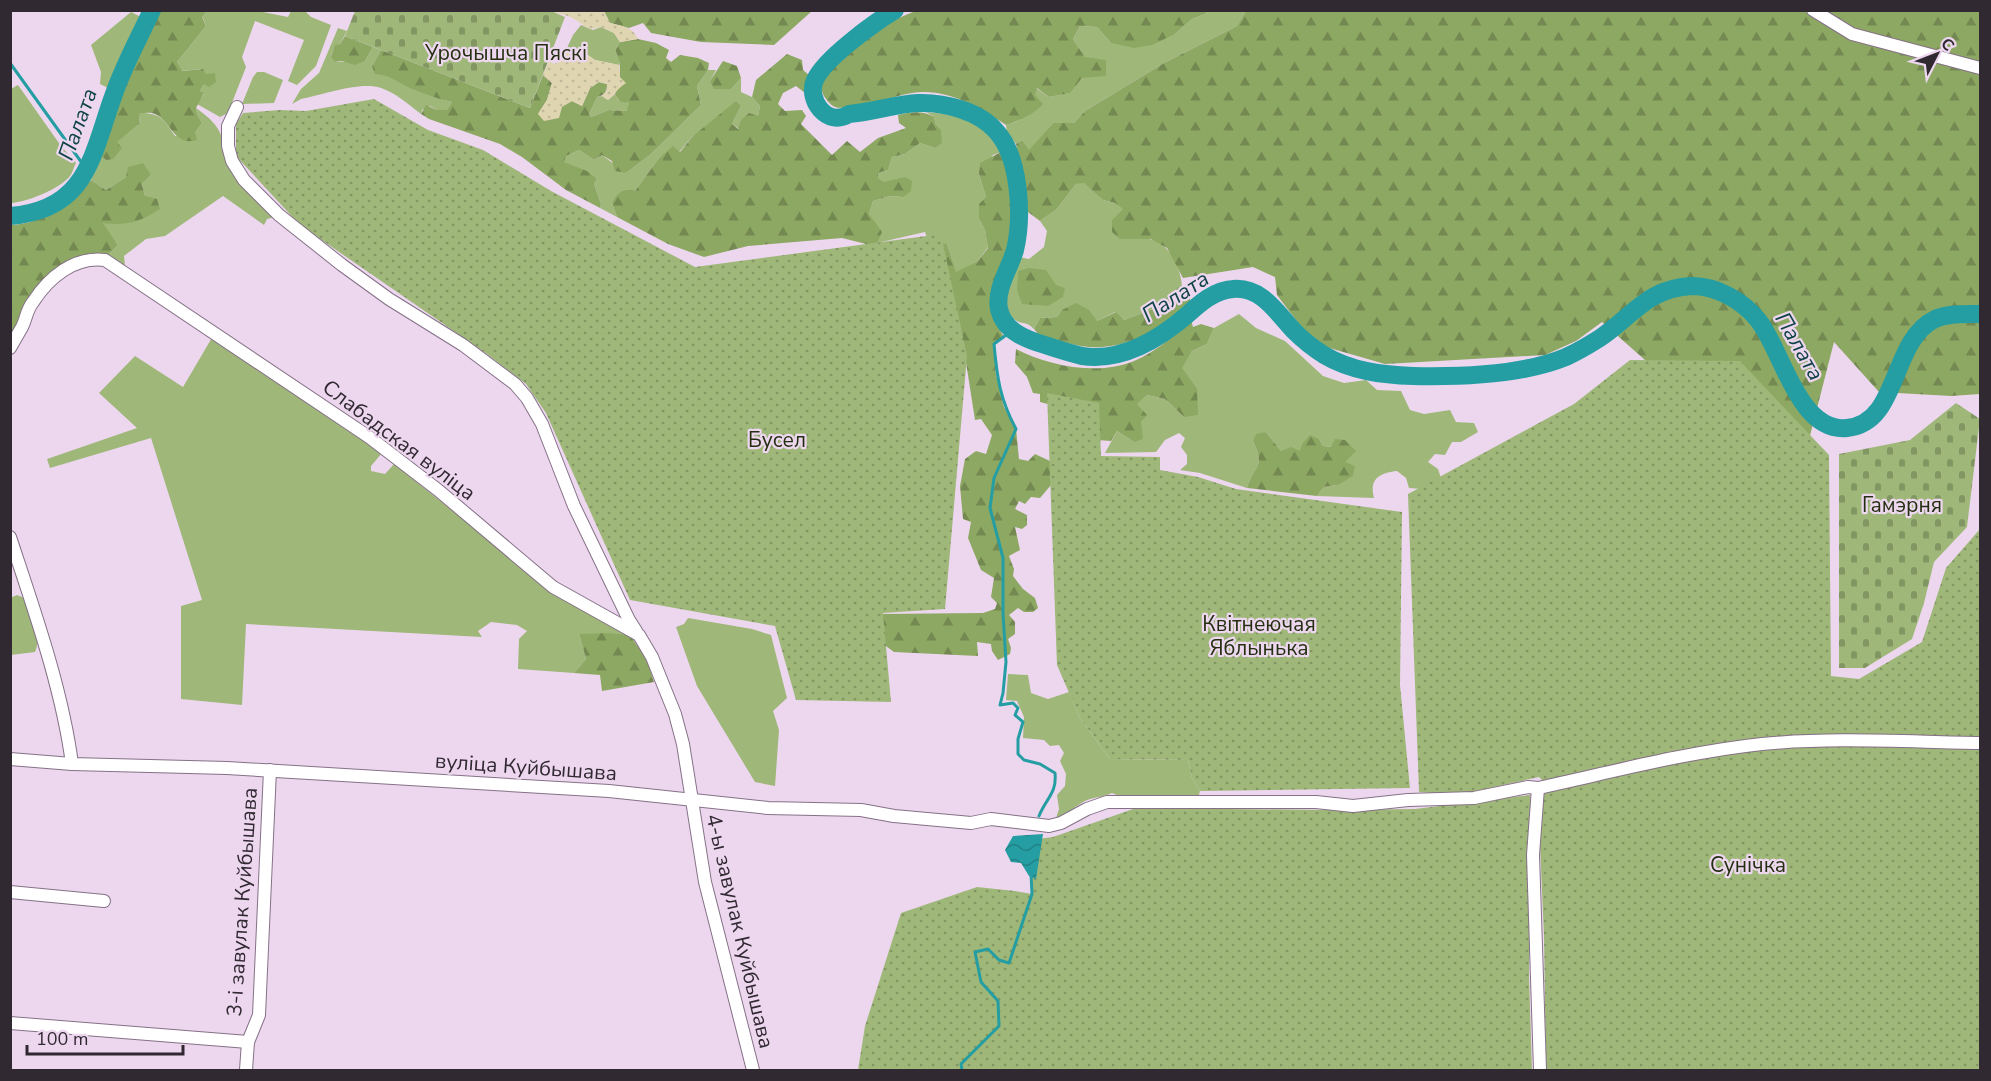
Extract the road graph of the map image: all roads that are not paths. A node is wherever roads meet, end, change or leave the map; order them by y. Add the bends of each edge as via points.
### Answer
1 (1813, 10) edge
2 (1980, 68) edge
3 (237, 107) dead end
4 (10, 348) edge
5 (10, 537) edge
6 (639, 635) junction
7 (1980, 743) edge
8 (10, 759) edge
9 (72, 764) junction
10 (270, 770) junction
11 (1538, 788) junction
12 (691, 800) junction
13 (10, 892) edge
14 (104, 901) dead end
15 (10, 1023) edge
16 (248, 1042) junction
17 (246, 1071) edge
18 (753, 1071) edge
19 (1540, 1071) edge

1 - 2 street via 1852,34
3 - 6 street via 228,126 228,146 244,180 279,215 342,265 463,345 516,384 527,398 542,424 574,506
4 - 6 street, Слабадская вуліца via 31,304 45,286 79,262 105,260 369,437 553,587
5 - 9 street via 41,632
6 - 12 street via 675,714
7 - 11 street, вуліца Куйбышава via 1761,744
8 - 9 street, вуліца Куйбышава
9 - 10 street, вуліца Куйбышава
10 - 12 street, вуліца Куйбышава via 609,791
10 - 16 street, 3-і завулак Куйбышава via 258,1016
11 - 12 street, вуліца Куйбышава via 1473,798 1353,806 1316,802 1107,802 1049,826
11 - 19 street via 1533,855
12 - 18 street, 4-ы завулак Куйбышава via 705,882
13 - 14 street
15 - 16 street
16 - 17 street, 3-і завулак Куйбышава

